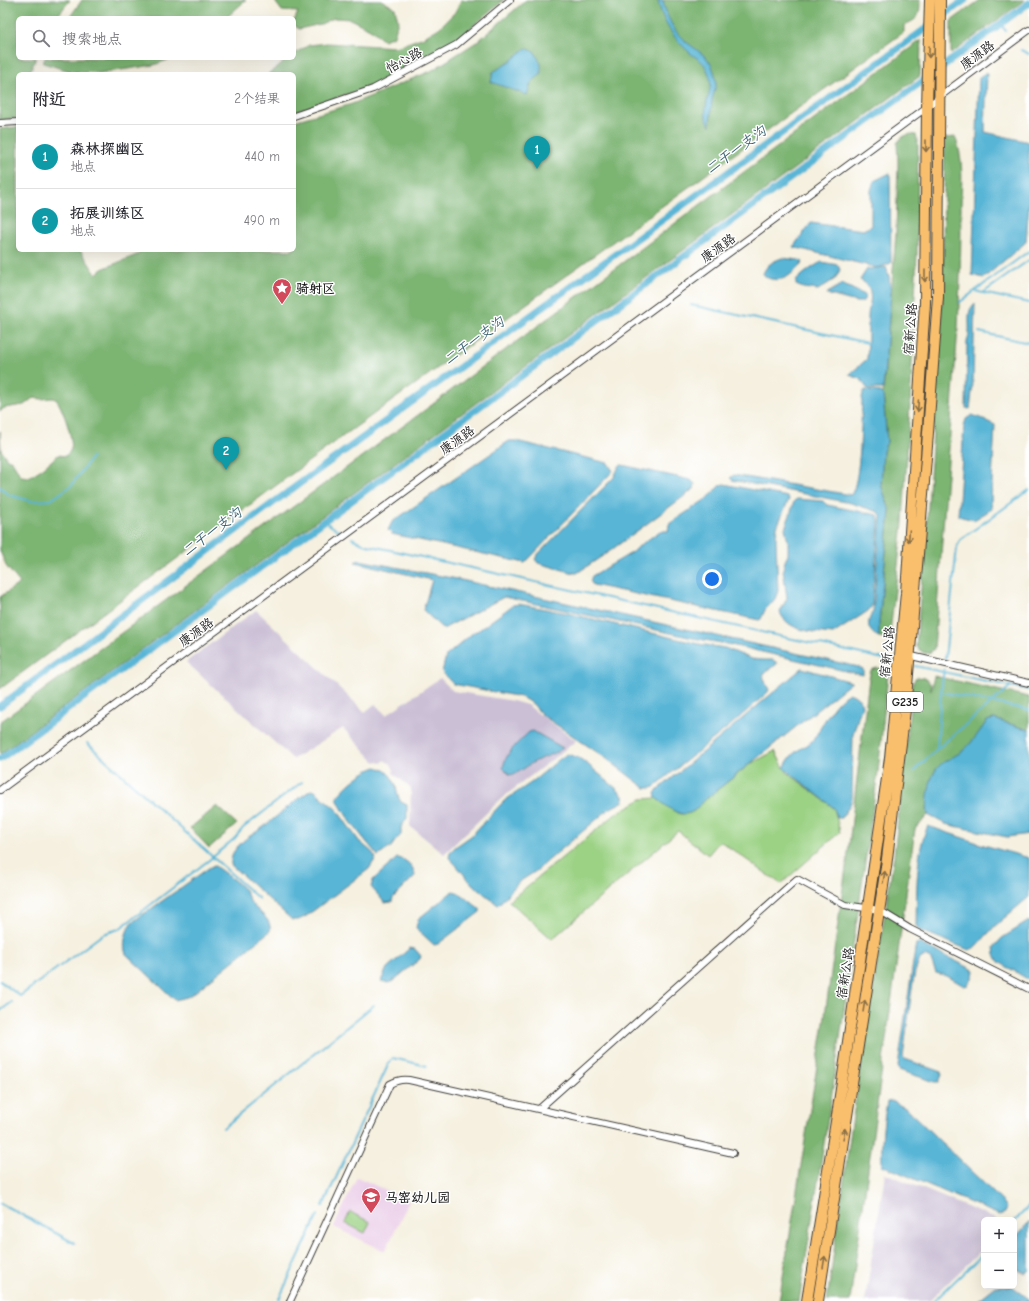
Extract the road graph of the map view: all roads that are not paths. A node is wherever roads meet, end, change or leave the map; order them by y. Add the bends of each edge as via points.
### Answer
1 (510, 0) edge
2 (930, 0) edge
3 (940, 0) edge
4 (1029, 30) edge
5 (939, 97) junction
6 (927, 107) junction
7 (296, 115) edge
8 (16, 122) edge
9 (0, 123) edge
10 (905, 654) junction
11 (1029, 683) edge
12 (0, 790) edge
13 (868, 908) junction
14 (879, 910) junction
15 (1029, 989) edge
16 (539, 1109) junction
17 (733, 1152) dead end
18 (290, 1301) edge
19 (807, 1301) edge
20 (818, 1301) edge

1 - 7 street, 怡心路 via 456,45 373,89
2 -> 6 highway, 宿新公路
3 - 5 highway, 宿新公路 / G235
4 - 5 street, 康源路
5 - 6 street, 康源路
5 - 10 highway, 宿新公路 / G235 via 938,297 927,446
6 -> 10 highway, 宿新公路 via 925,303 906,593
6 - 12 street, 康源路
8 - 9 street
10 - 11 street
10 - 13 highway, 宿新公路
14 -> 10 highway, 宿新公路 / G235 via 905,710
13 - 14 street
13 - 16 street via 844,905 797,879
13 - 19 highway, 宿新公路
14 - 15 street via 910,929
20 -> 14 highway, 宿新公路 / G235
16 - 17 street
16 - 18 street via 409,1080 401,1079 390,1084

